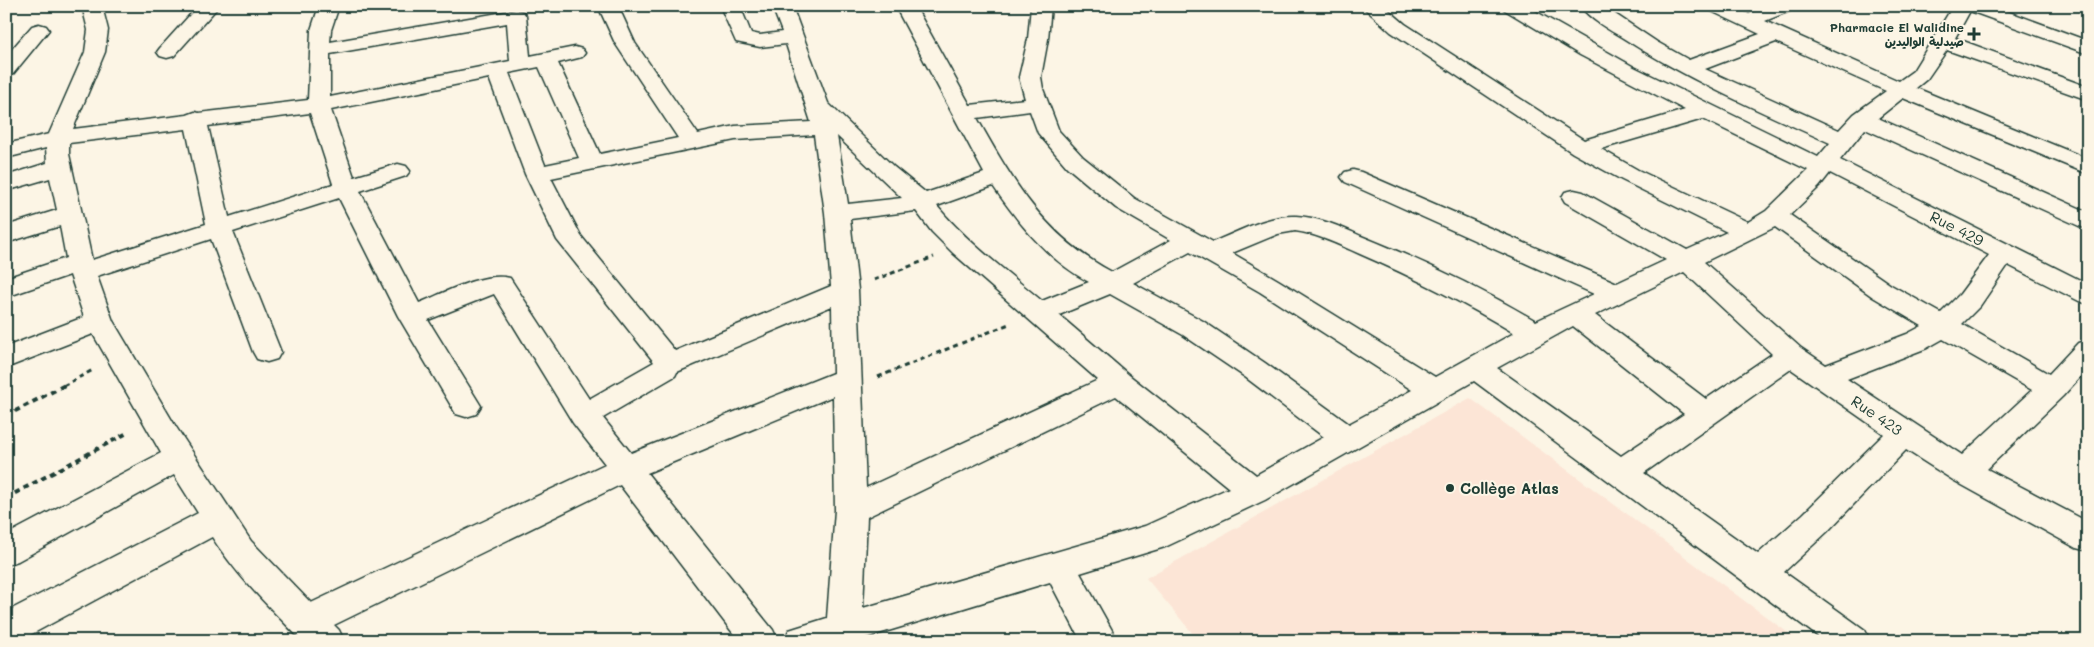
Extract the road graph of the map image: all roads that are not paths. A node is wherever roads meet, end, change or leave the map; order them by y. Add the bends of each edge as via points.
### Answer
1 (92, 6) edge
2 (209, 6) edge
3 (329, 6) edge
4 (449, 6) edge
5 (608, 6) edge
6 (730, 6) edge
7 (782, 6) edge
8 (905, 6) edge
9 (1041, 6) edge
10 (1372, 6) edge
11 (1512, 6) edge
12 (1590, 6) edge
13 (1716, 6) edge
14 (1785, 6) edge
15 (1963, 6) edge
16 (1974, 6) edge
17 (518, 11) edge
18 (1748, 22) junction
19 (446, 27) junction
20 (39, 30) dead end
21 (1775, 34) junction
22 (794, 37) junction
23 (1943, 41) junction
24 (2088, 48) edge
25 (319, 50) junction
26 (167, 52) dead end
27 (575, 53) dead end
28 (546, 60) junction
29 (521, 65) junction
30 (1688, 68) junction
31 (6, 70) edge
32 (497, 71) junction
33 (1901, 89) junction
34 (2088, 94) edge
35 (1037, 104) junction
36 (318, 106) junction
37 (1704, 112) junction
38 (963, 113) junction
39 (821, 116) junction
40 (195, 119) junction
41 (1862, 119) junction
42 (58, 138) junction
43 (1843, 140) junction
44 (691, 141) junction
45 (1581, 148) junction
46 (6, 151) edge
47 (593, 162) junction
48 (1824, 165) junction
49 (2088, 167) edge
50 (60, 168) junction
51 (398, 171) dead end
52 (537, 174) junction
53 (998, 176) junction
54 (1353, 177) dead end
55 (6, 184) edge
56 (346, 188) junction
57 (1574, 197) dead end
58 (922, 203) junction
59 (837, 212) junction
60 (70, 214) junction
61 (1775, 216) junction
62 (2088, 221) edge
63 (219, 228) junction
64 (1748, 232) junction
65 (6, 235) edge
66 (1201, 246) junction
67 (2004, 252) junction
68 (1687, 261) junction
69 (81, 267) junction
70 (1113, 283) junction
71 (6, 288) edge
72 (845, 290) junction
73 (1618, 294) junction
74 (2088, 295) edge
75 (1038, 313) junction
76 (1574, 313) junction
77 (412, 316) junction
78 (100, 321) junction
79 (1944, 326) junction
80 (1536, 334) junction
81 (2088, 350) edge
82 (267, 352) dead end
83 (1791, 355) junction
84 (6, 358) edge
85 (668, 366) junction
86 (1476, 368) junction
87 (1823, 377) junction
88 (1119, 382) junction
89 (847, 384) junction
90 (2053, 389) junction
91 (1436, 390) junction
92 (466, 406) dead end
93 (1705, 414) junction
94 (584, 415) junction
95 (1904, 433) junction
96 (1348, 439) junction
97 (180, 457) junction
98 (626, 468) junction
99 (1964, 471) junction
100 (1620, 474) junction
101 (1254, 491) junction
102 (850, 510) junction
103 (218, 518) junction
104 (2088, 538) edge
105 (6, 551) edge
106 (1058, 565) junction
107 (1759, 574) junction
108 (6, 630) edge
109 (316, 631) edge
110 (846, 635) edge
111 (760, 641) edge
112 (802, 641) edge
113 (1100, 641) edge
114 (1852, 641) edge

1 - 42 street via 98,30 95,52
2 - 26 street
3 - 25 street
4 - 19 street
5 - 44 street via 625,43
6 - 22 street via 743,38 760,42
7 - 22 street
8 - 38 street
9 - 35 street via 1030,77
10 - 45 street via 1398,28
11 - 37 street, Rue 429 via 1601,59
12 - 30 street
13 - 18 street
14 - 18 street
15 - 23 street
16 - 24 street
17 - 19 street
17 - 29 street
18 - 21 street
19 - 25 street
20 - 31 street
21 - 30 street
21 - 33 street
22 - 39 street
23 - 33 street via 1920,75
23 - 34 street
25 - 36 street
27 - 28 street
28 - 29 street
28 - 47 street
29 - 32 street
30 - 43 street
32 - 36 street
32 - 52 street
33 - 41 street
33 - 49 street
35 - 38 street
35 - 66 street via 1048,133 1075,162 1125,203
36 - 40 street
36 - 56 street
37 - 45 street
37 - 48 street, Rue 429
38 - 53 street
39 - 44 street
39 - 58 street
39 - 59 street
40 - 42 street
40 - 63 street
41 - 43 street
41 - 62 street
42 - 46 street
42 - 50 street
43 - 48 street
44 - 47 street
45 - 64 street
47 - 52 street
48 - 61 street
48 - 67 street, Rue 429
50 - 55 street
50 - 60 street
51 - 56 street
52 - 85 street via 570,240 669,362
53 - 58 street
53 - 70 street via 1048,239 1089,271
54 - 73 street
56 - 63 street
56 - 77 street
57 - 68 street, Rue 423
58 - 59 street
58 - 75 street via 962,247
59 - 72 street
60 - 65 street
60 - 69 street
61 - 64 street
61 - 79 street via 1876,286
63 - 69 street
63 - 82 street
64 - 68 street
66 - 70 street
66 - 80 street via 1288,223 1322,230 1423,271
66 - 91 street
67 - 74 street, Rue 429
67 - 79 street via 1970,300
68 - 73 street
68 - 83 street, Rue 423
69 - 71 street
69 - 78 street
70 - 75 street
70 - 96 street via 1193,328
72 - 85 street
72 - 89 street
73 - 76 street
75 - 88 street
76 - 80 street
76 - 93 street
77 - 92 street
77 - 94 street via 493,284 501,284
78 - 84 street
78 - 97 street
79 - 87 street via 1917,341
79 - 90 street
80 - 86 street
81 - 90 street
83 - 87 street, Rue 423
83 - 93 street
85 - 94 street
86 - 91 street
86 - 100 street
87 - 95 street, Rue 423
88 - 101 street
88 - 102 street
89 - 98 street
89 - 102 street
90 - 99 street
91 - 96 street
93 - 100 street
94 - 98 street
95 - 99 street, Rue 423
95 - 107 street
96 - 101 street
97 - 103 street
97 - 105 street
98 - 109 street
98 - 111 street
99 - 104 street, Rue 423
100 - 107 street
101 - 106 street via 1153,537
102 - 110 street
103 - 108 street
103 - 109 street via 238,551
106 - 110 street
106 - 113 street
107 - 114 street
110 - 112 street

